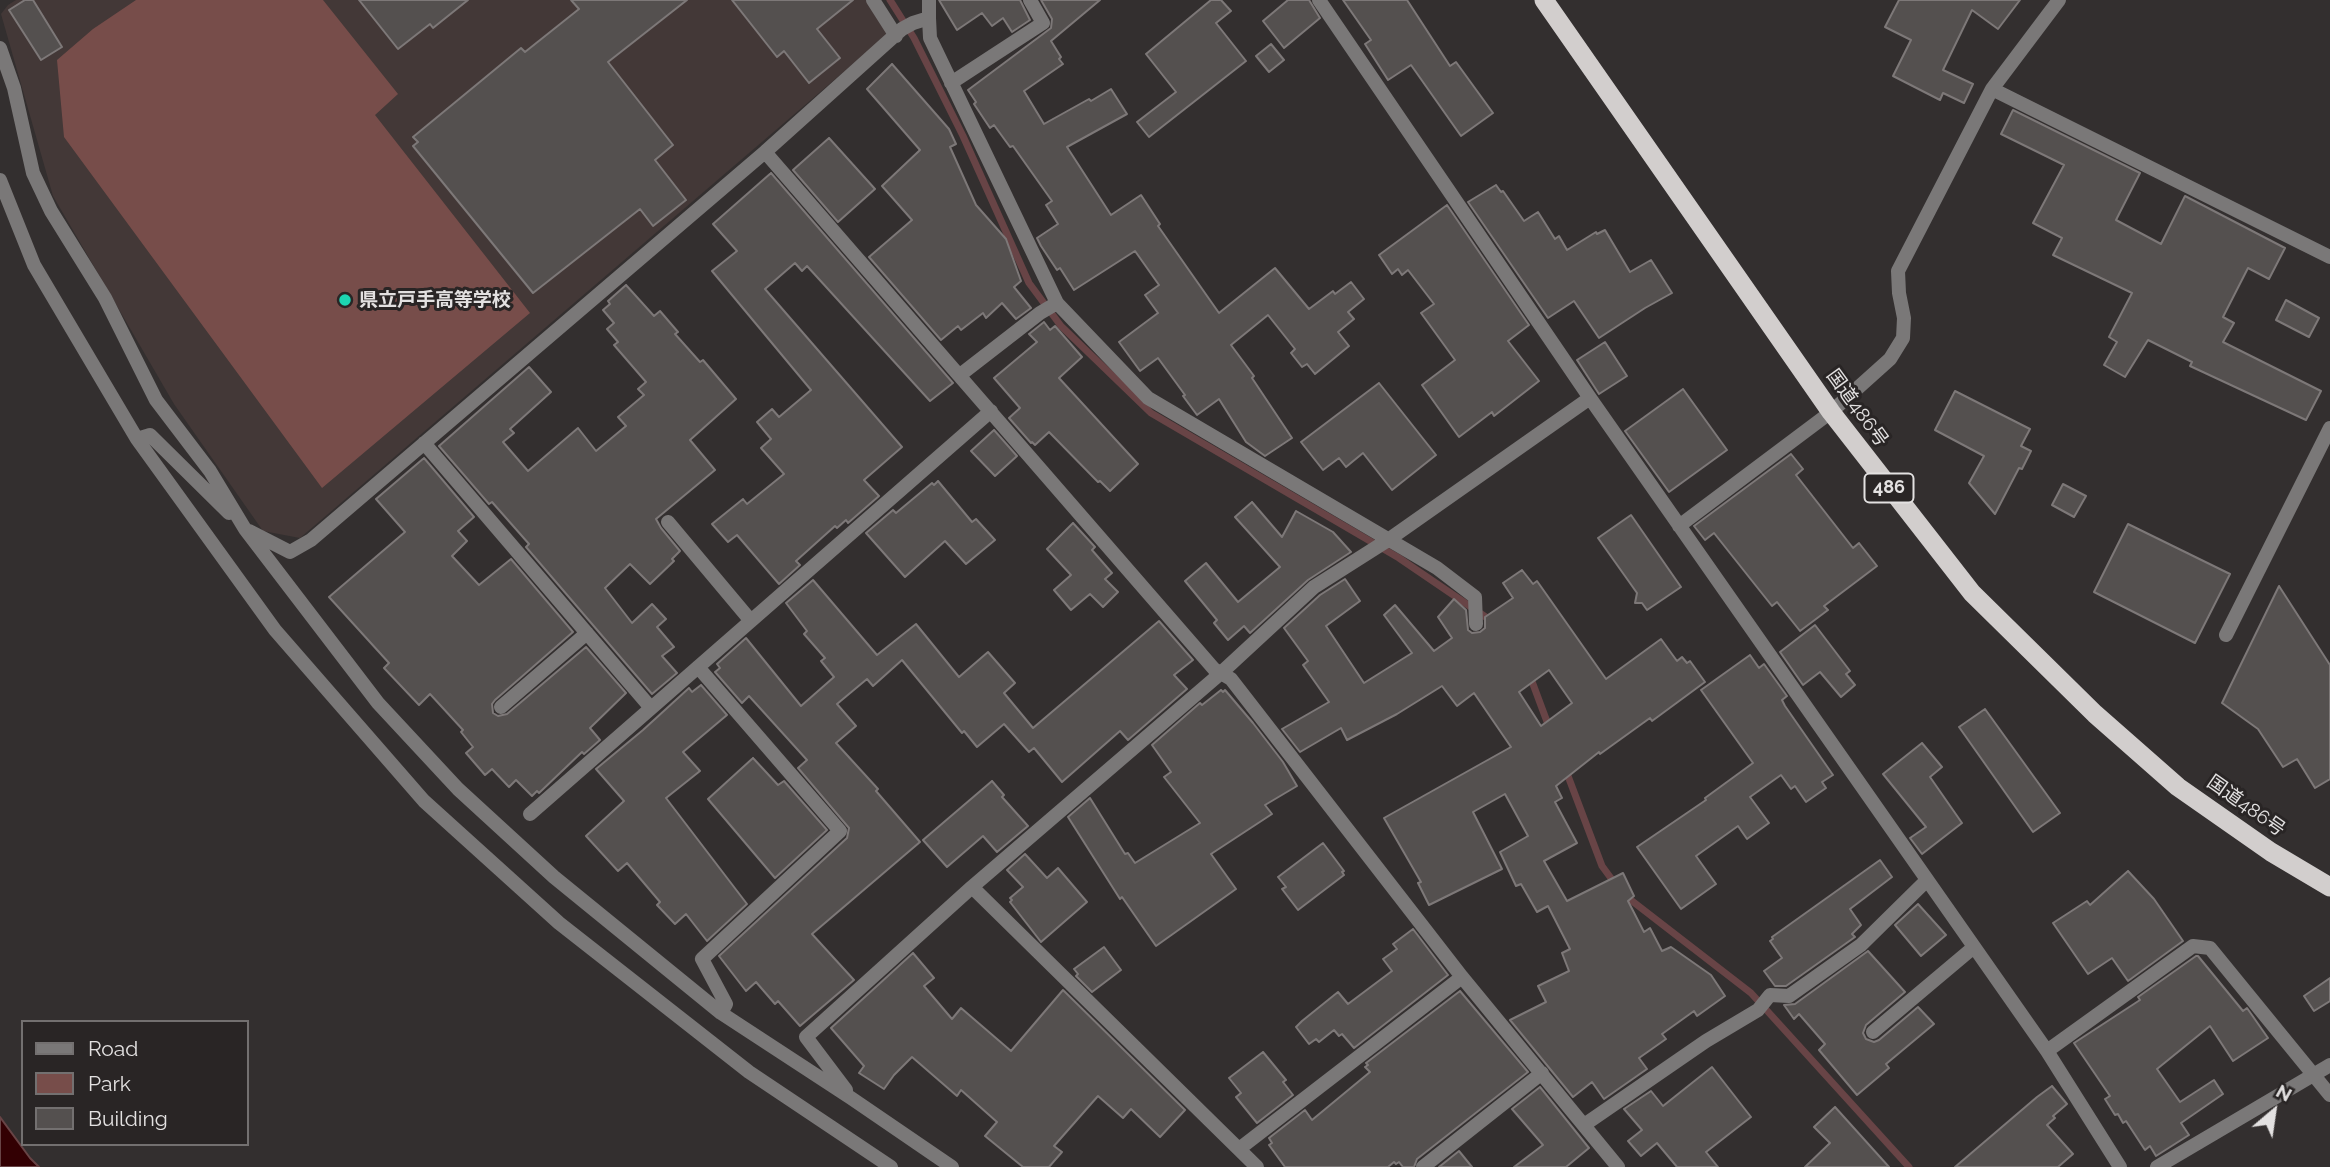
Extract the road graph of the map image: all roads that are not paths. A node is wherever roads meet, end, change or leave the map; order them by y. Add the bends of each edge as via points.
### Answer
1 (873, 0) edge
2 (929, 0) edge
3 (1030, 0) edge
4 (1318, 0) edge
5 (1544, 0) edge
6 (2059, 0) edge
7 (929, 18) junction
8 (903, 29) junction
9 (0, 48) edge
10 (951, 83) junction
11 (1992, 89) junction
12 (765, 152) junction
13 (0, 180) edge
14 (2330, 257) edge
15 (1058, 303) junction
16 (960, 375) junction
17 (1590, 398) junction
18 (992, 411) junction
19 (1831, 412) junction
20 (2330, 428) edge
21 (138, 439) junction
22 (424, 443) junction
23 (668, 522) dead end
24 (1679, 526) junction
25 (245, 529) junction
26 (1388, 540) junction
27 (751, 621) junction
28 (1476, 624) dead end
29 (587, 633) junction
30 (2225, 635) dead end
31 (698, 667) junction
32 (1221, 673) junction
33 (501, 708) dead end
34 (651, 708) junction
35 (530, 814) dead end
36 (1927, 880) junction
37 (972, 887) junction
38 (2330, 887) edge
39 (1974, 947) junction
40 (1462, 977) junction
41 (721, 1013) junction
42 (1873, 1032) dead end
43 (2047, 1051) junction
44 (2330, 1065) edge
45 (1542, 1073) junction
46 (2313, 1076) junction
47 (2330, 1095) edge
48 (851, 1097) junction
49 (1584, 1125) junction
50 (1239, 1149) junction
51 (891, 1167) edge
52 (952, 1167) edge
53 (1257, 1167) edge
54 (1423, 1167) edge
55 (1618, 1167) edge
56 (2120, 1167) edge
57 (2157, 1167) edge

1 - 8 street
2 - 7 street
3 - 10 street via 1042,23
4 - 17 street
5 - 19 highway, 国道486号 / 486
6 - 11 street
7 - 8 street
7 - 10 street via 930,38
8 - 12 street
9 - 25 street via 33,173 51,211 104,298 156,400 210,471
10 - 15 street
11 - 14 street
11 - 19 street via 1898,271 1903,338 1890,359
12 - 16 street
12 - 22 street
13 - 21 street via 34,265
15 - 16 street
15 - 26 street via 1148,398
16 - 18 street
17 - 24 street
17 - 26 street
18 - 27 street
18 - 32 street
19 - 24 street
19 - 38 highway, 国道486号 / 486 via 1972,593 2095,714 2178,787
20 - 30 street
21 - 25 street via 150,435
21 - 51 street via 275,630 424,801 559,923 749,1072
22 - 25 street via 312,540 290,552
22 - 29 street
23 - 27 street
24 - 36 street
25 - 41 street via 378,703 458,789 554,877
26 - 28 street via 1475,597
26 - 32 street via 1314,587
27 - 31 street
29 - 33 street
29 - 34 street
31 - 34 street
31 - 41 street via 840,831 702,959 726,1004
32 - 37 street
32 - 40 street via 1231,679
34 - 35 street
36 - 39 street
36 - 49 street via 1861,945 1788,996 1770,995 1758,1010
37 - 48 street via 806,1037
37 - 50 street
39 - 42 street
39 - 43 street
40 - 45 street
40 - 50 street
41 - 48 street
43 - 46 street via 2193,946 2210,948
43 - 56 street
44 - 46 street
45 - 49 street
45 - 54 street
46 - 47 street
46 - 57 street
48 - 52 street
49 - 55 street
50 - 53 street

